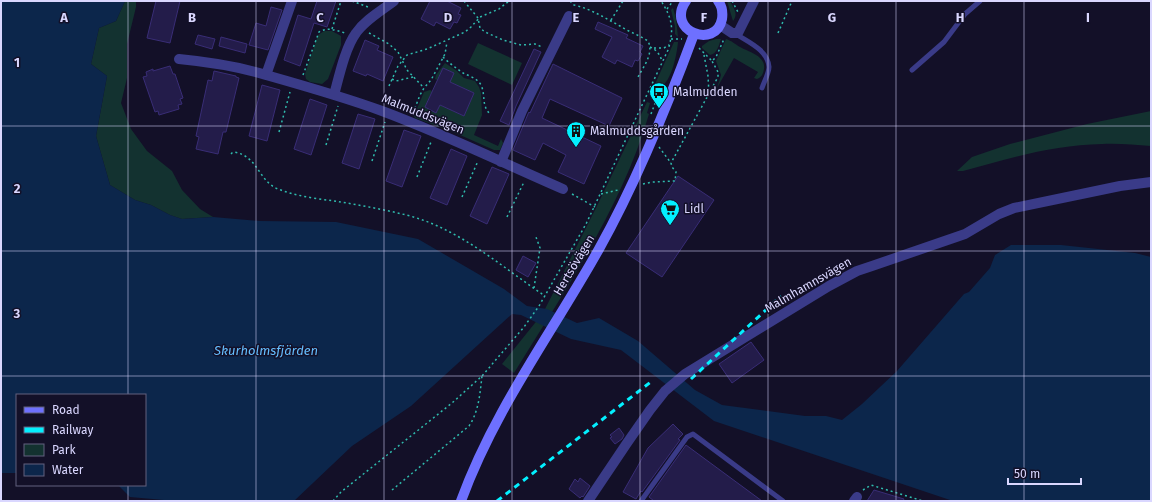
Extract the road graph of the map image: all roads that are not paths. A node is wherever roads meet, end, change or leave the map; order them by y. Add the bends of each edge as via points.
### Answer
1 (292, 1) edge
2 (394, 1) edge
3 (754, 1) edge
4 (980, 1) edge
5 (684, 2) edge
6 (721, 4) edge
7 (569, 16) dead end
8 (720, 25) junction
9 (694, 34) junction
10 (735, 34) junction
11 (179, 59) dead end
12 (912, 70) dead end
13 (266, 75) junction
14 (762, 88) dead end
15 (334, 95) junction
16 (501, 162) junction
17 (1151, 182) edge
18 (563, 190) road end
19 (460, 501) edge
20 (588, 501) edge
21 (641, 501) edge
22 (784, 501) edge

1 - 13 street
2 - 15 street via 356,32 349,45
3 - 10 street via 741,28
4 - 12 lane via 965,14 944,42
5 - 9 main road via 681,13 683,23
6 - 8 main road
7 - 16 street via 522,111
8 - 9 main road via 711,33
8 - 10 street
9 - 19 main road, Hertsövägen via 668,104 630,189 599,250 507,402 477,460
10 - 14 lane via 757,46 767,58 769,68
11 - 13 street, Malmuddsvägen via 219,63
13 - 15 street, Malmuddsvägen
15 - 16 street, Malmuddsvägen via 382,111
16 - 18 street, Malmuddsvägen
17 - 20 street, Malmhamnsvägen via 1014,208 965,234 857,271 829,286 685,374 650,410
21 - 22 lane via 687,437 693,434

